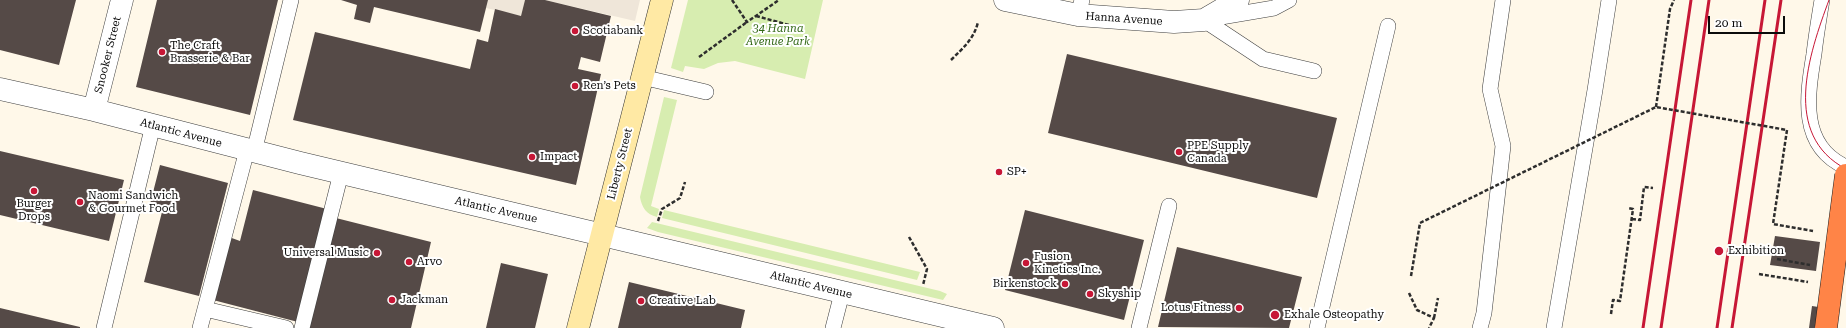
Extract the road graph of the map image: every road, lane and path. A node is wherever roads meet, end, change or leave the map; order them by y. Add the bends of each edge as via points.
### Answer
1 (122, 0) edge
2 (291, 0) edge
3 (662, 0) edge
4 (732, 0) edge
5 (779, 0) edge
6 (1005, 0) edge
7 (1238, 0) edge
8 (1289, 0) edge
9 (1503, 0) edge
10 (1609, 0) edge
11 (1674, 0) edge
12 (1822, 0) edge
13 (1080, 8) edge
14 (756, 16) junction
15 (1204, 20) junction
16 (747, 22) junction
17 (978, 22) dead end
18 (789, 25) dead end
19 (1388, 26) dead end
20 (699, 57) dead end
21 (951, 60) dead end
22 (1314, 71) dead end
23 (642, 77) junction
24 (0, 89) edge
25 (706, 92) dead end
26 (1656, 107) junction
27 (94, 110) junction
28 (153, 125) junction
29 (251, 151) junction
30 (1846, 167) edge
31 (341, 173) junction
32 (1846, 175) edge
33 (685, 182) dead end
34 (1653, 188) dead end
35 (1169, 206) dead end
36 (1628, 208) dead end
37 (1632, 219) junction
38 (658, 221) dead end
39 (1800, 229) dead end
40 (601, 234) junction
41 (909, 237) dead end
42 (1777, 259) dead end
43 (1814, 265) dead end
44 (1759, 274) dead end
45 (1411, 276) dead end
46 (1810, 282) dead end
47 (923, 285) dead end
48 (842, 293) junction
49 (1408, 293) dead end
50 (1438, 298) dead end
51 (205, 309) junction
52 (1611, 314) dead end
53 (1434, 318) junction
54 (104, 328) edge
55 (200, 328) edge
56 (286, 328) edge
57 (302, 328) edge
58 (578, 328) edge
59 (833, 328) edge
60 (993, 328) edge
61 (1139, 328) edge
62 (1317, 328) edge
63 (1429, 328) edge
64 (1480, 328) edge
65 (1554, 328) edge
66 (1826, 328) edge

1 - 27 street, Snooker Street
2 - 29 lane
3 - 23 street, Liberty Street
4 - 16 path
5 - 14 path
6 - 13 street, Hanna Avenue
7 - 15 street, Hanna Avenue
8 - 15 lane via 1274,8
9 - 64 lane via 1490,89 1503,146 1484,313
10 - 65 lane via 1596,90
11 - 26 path via 1670,8
12 - 30 lane via 1809,84 1808,116 1812,132 1821,147 1830,157
13 - 15 street, Hanna Avenue via 1174,22
14 - 16 path
14 - 18 path
15 - 22 lane via 1262,58
16 - 20 path
17 - 21 path via 968,44
19 - 62 lane
23 - 25 lane
23 - 40 street, Liberty Street
24 - 27 street, Atlantic Avenue
26 - 39 path, bridge via 1787,130 1773,224
26 - 45 path, bridge via 1420,223
27 - 28 street, Atlantic Avenue
28 - 29 street, Atlantic Avenue
28 - 54 lane
29 - 31 street, Atlantic Avenue
29 - 51 lane
31 - 40 street, Atlantic Avenue
31 - 57 lane
32 - 66 highway, bridge
33 - 38 path via 680,198 662,209
34 - 37 path via 1644,187 1640,220
35 - 61 lane
36 - 37 path via 1634,208
37 - 52 path via 1620,301 1613,300
40 - 48 street, Atlantic Avenue
40 - 58 street, Liberty Street
41 - 47 path via 927,269
42 - 43 path
44 - 46 path
48 - 59 lane
48 - 60 street, Atlantic Avenue
49 - 53 path via 1417,310
50 - 53 path
51 - 55 lane
51 - 56 lane
53 - 63 path

